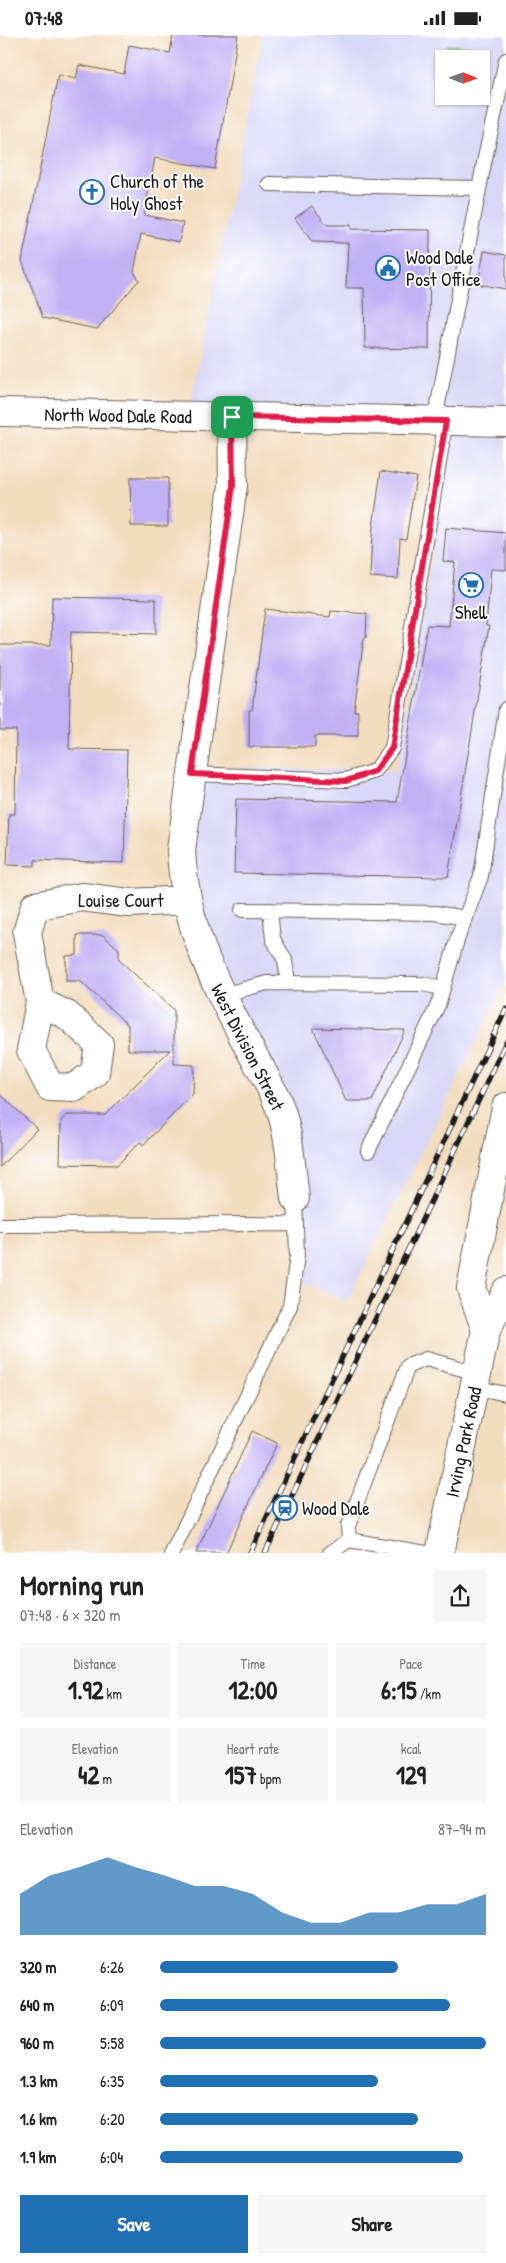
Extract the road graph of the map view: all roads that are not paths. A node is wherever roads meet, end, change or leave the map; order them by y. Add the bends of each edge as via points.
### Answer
1 (506, 60) edge
2 (269, 184) dead end
3 (479, 188) junction
4 (0, 412) edge
5 (232, 417) junction
6 (441, 420) junction
7 (506, 422) edge
8 (506, 709) edge
9 (192, 774) junction
10 (187, 899) junction
11 (242, 910) dead end
12 (270, 910) junction
13 (466, 918) junction
14 (288, 983) junction
15 (443, 988) junction
16 (222, 995) junction
17 (40, 1002) dead end
18 (506, 1107) edge
19 (368, 1151) dead end
20 (296, 1211) junction
21 (0, 1225) edge
22 (506, 1291) edge
23 (486, 1330) junction
24 (476, 1380) junction
25 (506, 1394) edge
26 (348, 1540) junction
27 (172, 1553) edge
28 (330, 1553) edge
29 (426, 1553) edge
30 (440, 1553) edge

1 - 3 lane
2 - 3 lane
3 - 6 lane
4 - 5 street, North Wood Dale Road
5 - 6 street, North Wood Dale Road
5 - 9 street, West Division Street via 233,486
6 - 7 street, North Wood Dale Road
6 - 9 lane via 392,748 375,771 346,781
8 - 13 lane via 481,876
9 - 10 street, West Division Street via 181,850
10 - 16 street, West Division Street via 198,942
10 - 17 street, Louise Court via 129,903 82,897 35,906 27,933
11 - 12 lane
12 - 13 lane via 435,913
12 - 14 lane via 273,939 286,960
13 - 15 lane
14 - 15 lane via 422,984
14 - 16 lane via 267,983
15 - 19 lane via 438,1005
16 - 20 street, West Division Street via 279,1105 287,1130
18 - 23 street via 471,1288
20 - 21 lane
20 - 27 lane via 297,1256 290,1306
22 - 23 street, Irving Park Road
23 - 24 street, Irving Park Road
24 - 25 lane
24 - 26 lane via 426,1359 408,1366 348,1526
24 - 30 street, Irving Park Road
26 - 28 lane
26 - 29 lane

